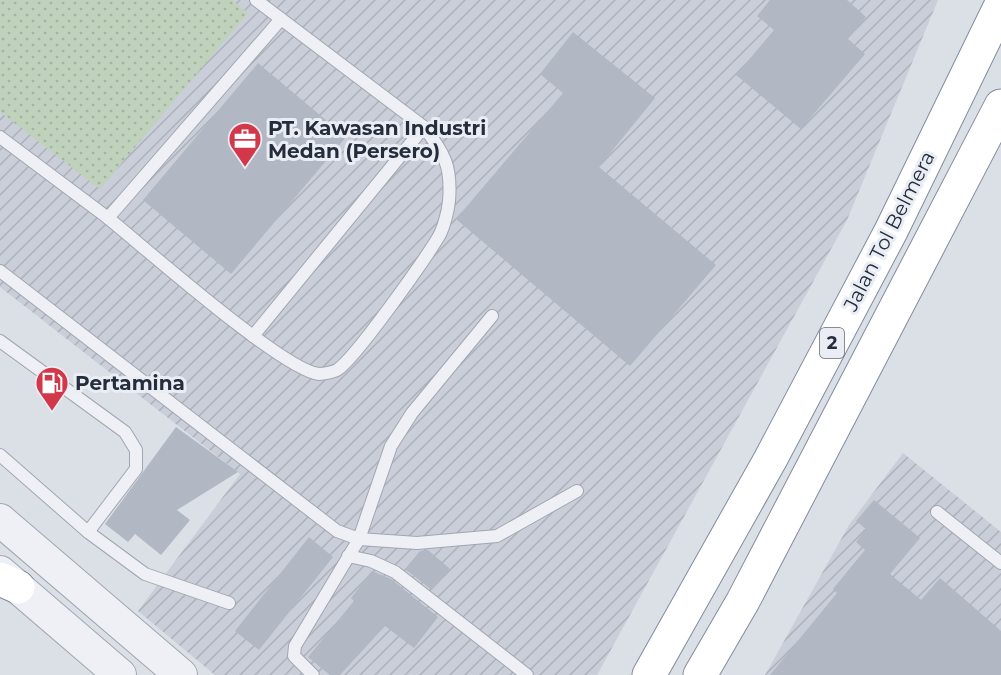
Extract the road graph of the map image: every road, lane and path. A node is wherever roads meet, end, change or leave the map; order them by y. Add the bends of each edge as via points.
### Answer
1 (256, 0) edge
2 (1001, 5) edge
3 (281, 19) junction
4 (1001, 106) edge
5 (424, 127) junction
6 (0, 137) edge
7 (108, 218) junction
8 (0, 271) edge
9 (492, 316) dead end
10 (253, 336) junction
11 (0, 341) edge
12 (0, 455) edge
13 (577, 491) dead end
14 (937, 512) dead end
15 (0, 520) edge
16 (88, 532) junction
17 (359, 538) junction
18 (348, 556) junction
19 (1001, 563) edge
20 (6, 579) edge
21 (229, 603) dead end
22 (120, 675) edge
23 (181, 675) edge
24 (313, 675) edge
25 (527, 675) edge
26 (649, 675) edge
27 (700, 675) edge

1 - 3 lane
2 - 26 highway, Jalan Tol Belmera / 2 via 891,231 770,460
3 - 5 lane
3 - 7 lane
4 - 27 highway, 2 via 754,580
5 - 10 lane
5 - 10 lane via 444,154 449,169 449,203 439,235 356,352 336,371 320,374 299,368
6 - 7 lane
7 - 10 lane
8 - 17 lane via 337,531
9 - 17 lane via 412,413 391,446
11 - 16 lane via 125,432 136,450 136,469
12 - 16 lane
13 - 17 lane via 497,536 417,543
14 - 19 lane
15 - 23 street
16 - 21 lane via 145,574
17 - 18 lane
18 - 24 lane via 295,646 294,656
18 - 25 lane via 395,572
20 - 22 street

